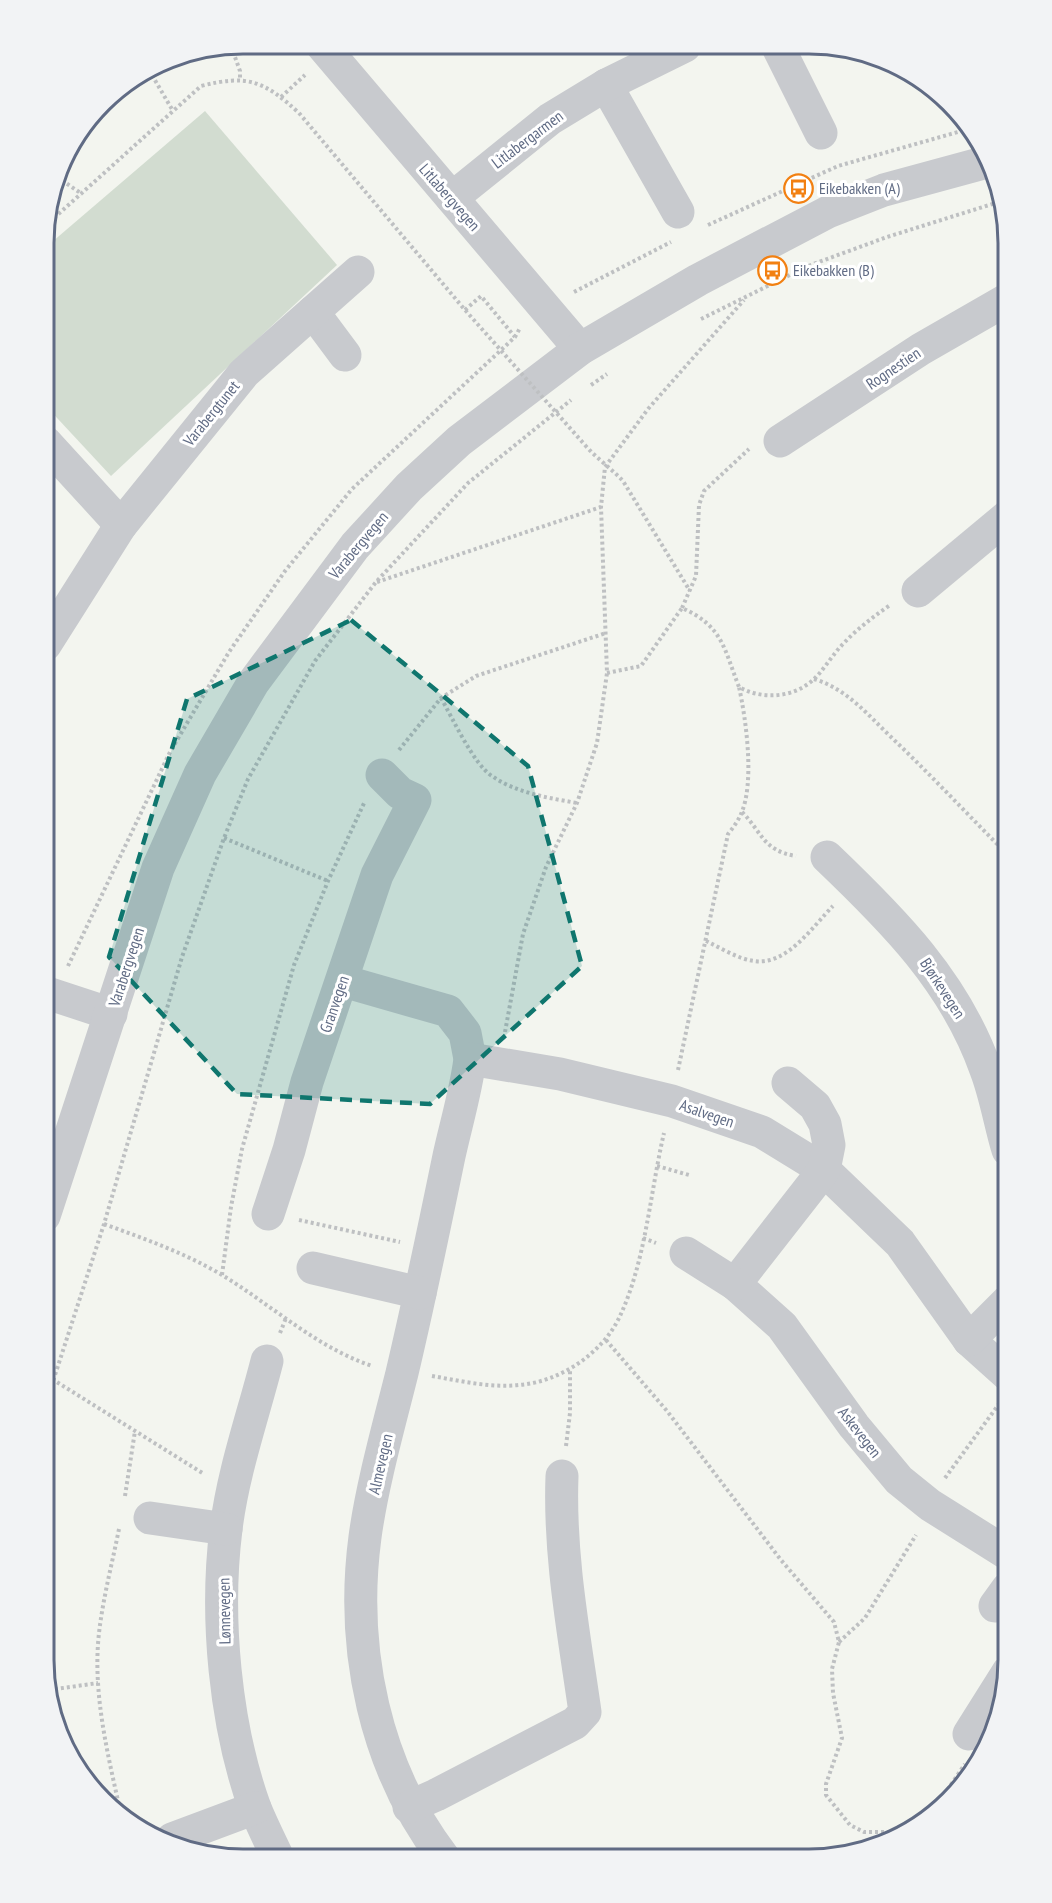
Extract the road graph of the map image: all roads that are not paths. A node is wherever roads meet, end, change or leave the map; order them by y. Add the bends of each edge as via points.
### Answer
1 (668, 54) edge
2 (782, 54) edge
3 (315, 57) edge
4 (606, 85) junction
5 (821, 133) dead end
6 (981, 164) edge
7 (452, 198) junction
8 (685, 227) road end
9 (358, 272) dead end
10 (998, 304) edge
11 (313, 312) junction
12 (580, 349) junction
13 (345, 355) dead end
14 (780, 441) road end
15 (54, 452) edge
16 (998, 524) edge
17 (121, 525) junction
18 (918, 591) road end
19 (54, 631) edge
20 (382, 775) dead end
21 (826, 857) road end
22 (343, 981) junction
23 (54, 995) edge
24 (111, 1014) junction
25 (484, 1060) junction
26 (788, 1083) dead end
27 (998, 1113) edge
28 (824, 1170) junction
29 (54, 1186) edge
30 (268, 1214) road end
31 (686, 1253) dead end
32 (313, 1268) dead end
33 (735, 1284) junction
34 (420, 1293) junction
35 (998, 1311) edge
36 (969, 1340) junction
37 (267, 1361) dead end
38 (998, 1366) edge
39 (562, 1476) road end
40 (131, 1516) road end
41 (226, 1529) junction
42 (998, 1548) edge
43 (995, 1693) edge
44 (969, 1734) road end
45 (409, 1807) junction
46 (255, 1808) junction
47 (177, 1837) edge
48 (274, 1849) edge
49 (455, 1849) edge

1 - 4 street, Litlabergarmen
2 - 5 street
3 - 7 street, Litlabergvegen
4 - 7 street, Litlabergarmen via 550,119
4 - 8 street
6 - 12 street, Varabergvegen via 884,190 828,212 698,280
7 - 12 street, Litlabergvegen
9 - 11 street, Varabergtunet
10 - 14 street, Rognestien
11 - 13 street
11 - 17 street, Varabergtunet via 244,373
12 - 24 street, Varabergvegen via 459,441 409,487 355,546 253,683 200,774 158,868
15 - 17 street
16 - 18 street
17 - 19 street, Varabergtunet
20 - 22 street, Granvegen via 399,793 416,800 377,876
21 - 27 street, Bjørkevegen via 918,950 951,995 987,1073
22 - 25 street via 448,1011
22 - 30 street, Granvegen via 307,1082
23 - 24 street
24 - 29 street, Varabergvegen
25 - 28 street, Asalvegen via 672,1101 762,1132
25 - 34 street, Almevegen
26 - 28 street via 815,1106 825,1124 829,1145
28 - 33 street
28 - 36 street, Asalvegen via 900,1243
31 - 33 street, Askevegen
32 - 34 street
33 - 42 street, Askevegen via 782,1326 854,1426 899,1480 930,1505
34 - 45 street, Almevegen via 417,1374 365,1536 361,1600 369,1695
35 - 36 street
36 - 38 street, Asalvegen
37 - 41 street, Lønnevegen
39 - 45 street via 560,1519 585,1712 575,1723
40 - 41 street
41 - 46 street, Lønnevegen via 226,1664 233,1728
43 - 44 street
45 - 49 street, Almevegen
46 - 47 street
46 - 48 street, Lønnevegen

